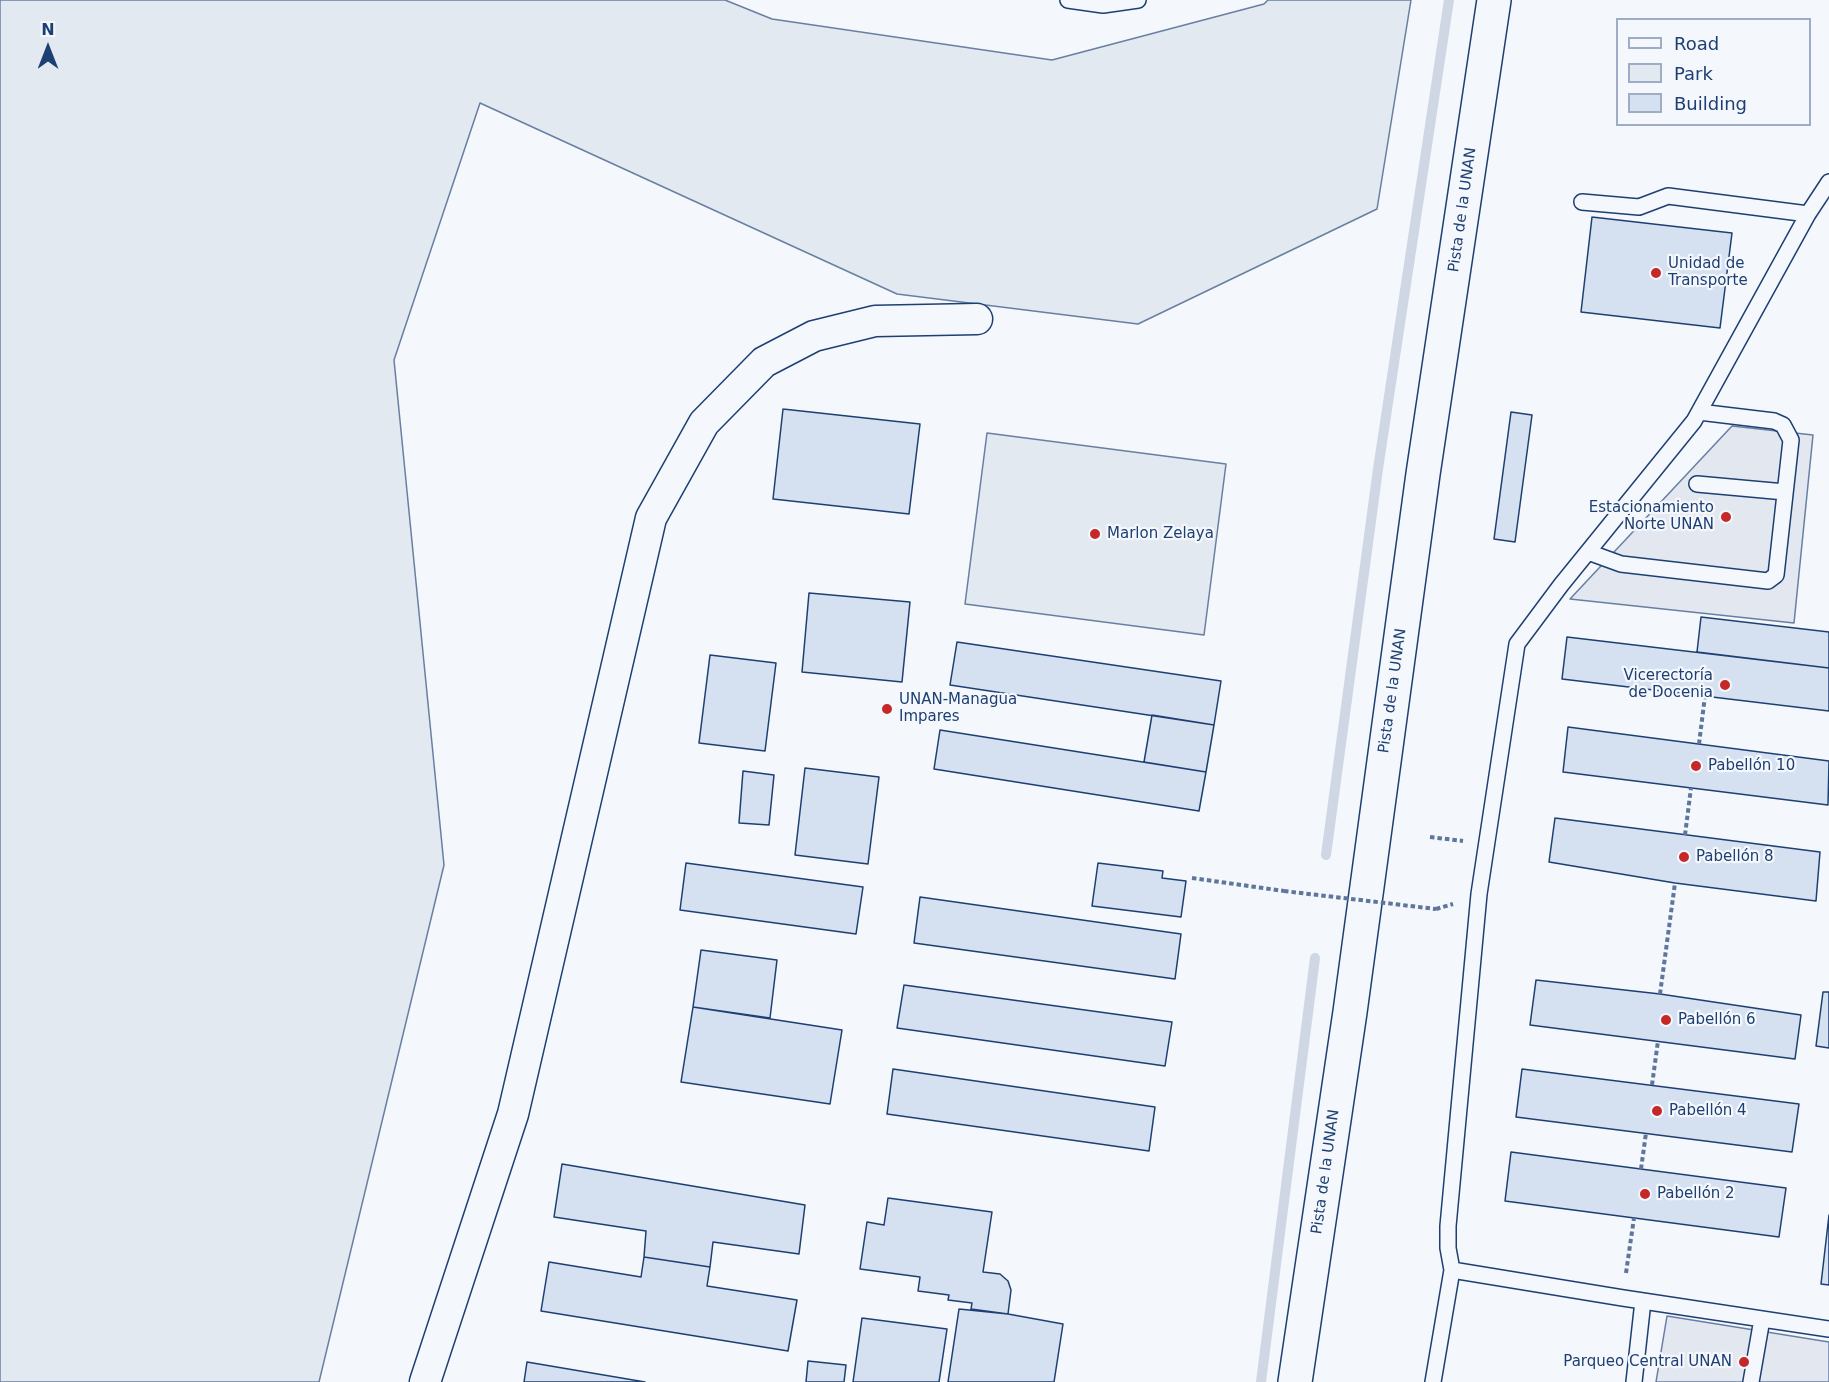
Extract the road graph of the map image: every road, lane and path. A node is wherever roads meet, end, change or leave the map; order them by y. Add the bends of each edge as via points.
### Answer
1 (1068, 0) edge
2 (1138, 0) edge
3 (1494, 0) edge
4 (1103, 3) edge
5 (1829, 182) edge
6 (1582, 202) dead end
7 (1808, 214) junction
8 (977, 319) dead end
9 (1699, 412) junction
10 (1698, 484) dead end
11 (1785, 492) junction
12 (1588, 552) junction
13 (1705, 696) dead end
14 (1699, 744) dead end
15 (1691, 788) dead end
16 (1685, 835) dead end
17 (1430, 837) dead end
18 (1487, 844) junction
19 (1192, 878) dead end
20 (1675, 883) dead end
21 (1436, 909) dead end
22 (1660, 994) dead end
23 (1659, 1041) dead end
24 (1652, 1085) dead end
25 (1646, 1133) dead end
26 (1641, 1169) dead end
27 (1634, 1218) dead end
28 (1452, 1270) junction
29 (1623, 1298) junction
30 (1642, 1301) junction
31 (1762, 1319) junction
32 (1829, 1329) edge
33 (425, 1382) edge
34 (1296, 1382) edge
35 (1433, 1382) edge
36 (1634, 1382) edge
37 (1751, 1382) edge

1 - 4 lane
2 - 4 lane
3 - 34 main road, Pista de la UNAN via 1423,474
5 - 7 lane
6 - 7 lane via 1639,207 1668,196
7 - 9 lane
8 - 33 street via 875,321 814,336 764,362 704,423 651,518 513,1114
9 - 11 lane via 1783,425 1791,440
9 - 12 lane
10 - 11 lane
11 - 12 lane via 1776,575 1768,581 1621,564
12 - 18 lane via 1517,644
13 - 14 path
15 - 16 path
17 - 18 path
18 - 28 lane via 1448,1226
19 - 21 path, bridge
20 - 22 path
23 - 24 path
25 - 26 path
27 - 29 path
28 - 29 lane
28 - 35 lane
29 - 30 lane
30 - 31 lane
30 - 36 lane
31 - 32 lane
31 - 37 lane

